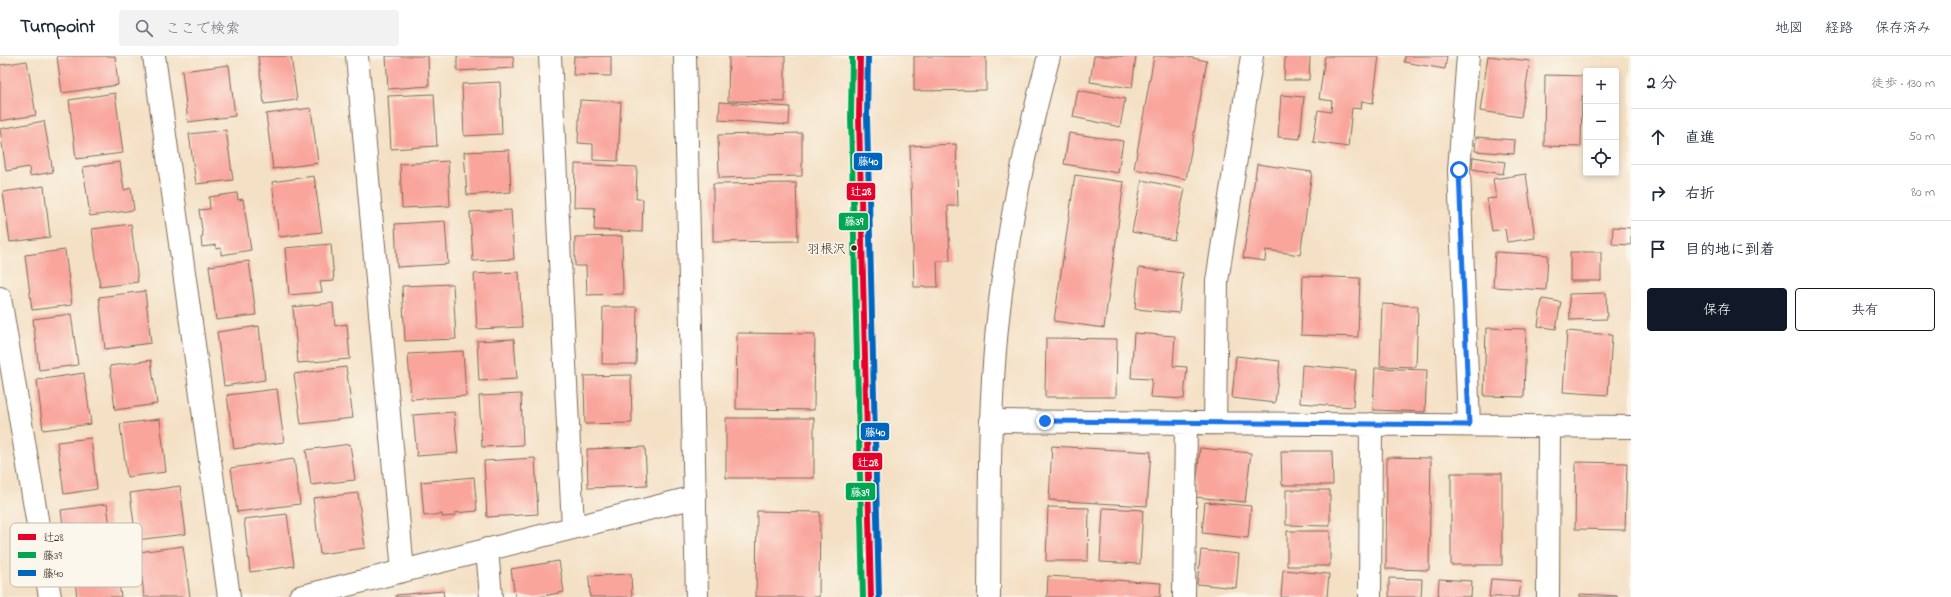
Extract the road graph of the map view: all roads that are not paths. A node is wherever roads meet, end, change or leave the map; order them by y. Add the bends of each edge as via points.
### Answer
1 (154, 56) edge
2 (357, 56) edge
3 (550, 56) edge
4 (685, 56) edge
5 (860, 56) edge
6 (1049, 56) edge
7 (1252, 56) edge
8 (1468, 56) edge
9 (0, 298) edge
10 (990, 420) junction
11 (1186, 422) junction
12 (1215, 423) junction
13 (1371, 424) junction
14 (1469, 425) junction
15 (1549, 426) junction
16 (1631, 427) edge
17 (696, 498) junction
18 (38, 523) edge
19 (573, 527) junction
20 (487, 549) junction
21 (403, 571) junction
22 (48, 587) edge
23 (50, 597) edge
24 (229, 597) edge
25 (300, 597) edge
26 (491, 597) edge
27 (697, 597) edge
28 (872, 597) edge
29 (989, 597) edge
30 (1184, 597) edge
31 (1370, 597) edge
32 (1548, 597) edge

1 - 24 street
2 - 21 street
3 - 19 street
4 - 17 street
5 - 28 street via 859,118
6 - 10 street via 1009,232 996,329
7 - 12 street via 1217,281
8 - 14 street via 1459,170
9 - 18 street
10 - 11 street
10 - 29 street
11 - 12 street
11 - 30 street
12 - 13 street
13 - 14 street
13 - 31 street
14 - 15 street
15 - 16 street
15 - 32 street
17 - 19 street
17 - 27 street
19 - 20 street
20 - 21 street
20 - 26 street
21 - 25 street
22 - 23 street

